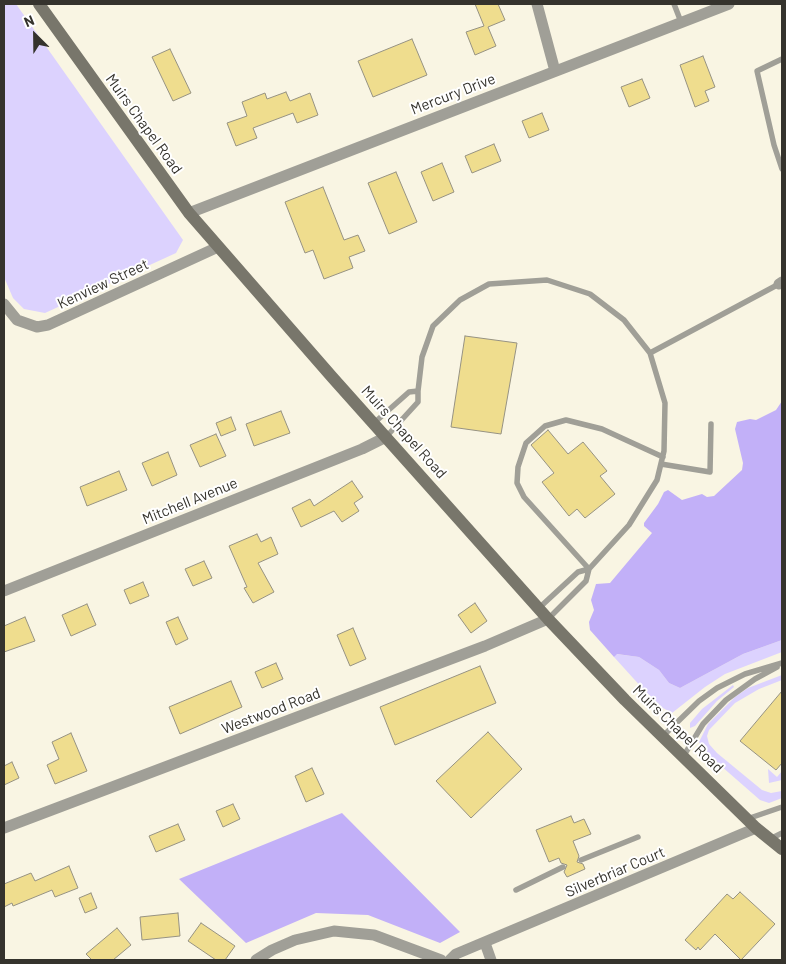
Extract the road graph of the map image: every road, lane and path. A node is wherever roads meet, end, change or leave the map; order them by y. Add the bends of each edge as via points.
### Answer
1 (39, 4) edge
2 (537, 4) edge
3 (674, 4) edge
4 (729, 4) edge
5 (681, 22) junction
6 (782, 59) edge
7 (556, 71) junction
8 (782, 169) edge
9 (189, 213) junction
10 (218, 247) junction
11 (780, 283) edge
12 (4, 304) edge
13 (650, 353) junction
14 (418, 391) junction
15 (374, 423) junction
16 (711, 424) dead end
17 (386, 437) junction
18 (662, 457) junction
19 (661, 464) junction
20 (589, 569) junction
21 (4, 591) edge
22 (539, 608) junction
23 (548, 618) junction
24 (782, 663) edge
25 (662, 737) junction
26 (683, 757) junction
27 (782, 807) edge
28 (752, 824) junction
29 (4, 828) edge
30 (782, 833) edge
31 (638, 836) dead end
32 (770, 839) junction
33 (782, 849) edge
34 (581, 860) dead end
35 (563, 868) dead end
36 (516, 890) dead end
37 (485, 943) junction
38 (256, 960) edge
39 (441, 960) edge
40 (450, 960) edge
41 (491, 960) edge

1 - 9 main road, Muirs Chapel Road
2 - 7 street
3 - 5 lane
4 - 5 street, Mercury Drive
5 - 7 street, Mercury Drive
6 - 8 lane via 757,71
7 - 9 street, Mercury Drive
9 - 10 main road, Muirs Chapel Road
10 - 12 street, Kenview Street via 48,325 37,326 17,320
10 - 15 main road, Muirs Chapel Road
11 - 13 lane
13 - 14 lane via 624,320 590,294 547,280 489,284 460,300 433,326 422,357
13 - 18 lane via 664,403
14 - 15 lane via 409,392
14 - 17 lane via 418,402
15 - 17 main road, Muirs Chapel Road
16 - 19 lane via 710,472
17 - 21 street, Mitchell Avenue
17 - 22 main road, Muirs Chapel Road
18 - 19 lane
18 - 20 lane via 602,429 566,420 546,426 526,443 518,467 517,483 524,498
19 - 20 lane via 657,480 629,525
20 - 22 lane via 578,572
20 - 23 lane via 586,581
22 - 23 main road, Muirs Chapel Road
23 - 25 main road, Muirs Chapel Road
23 - 29 street, Westwood Road via 485,646
24 - 25 lane via 744,674 716,688
24 - 26 lane via 726,700 703,724
25 - 26 main road, Muirs Chapel Road
26 - 28 main road, Muirs Chapel Road
27 - 28 lane
28 - 32 main road, Muirs Chapel Road
28 - 37 street, Silverbriar Court
30 - 32 lane
31 - 34 lane
32 - 33 main road, Muirs Chapel Road
35 - 36 lane
37 - 40 street, Silverbriar Court via 456,954
37 - 41 street
38 - 39 street via 295,940 334,931 374,935

